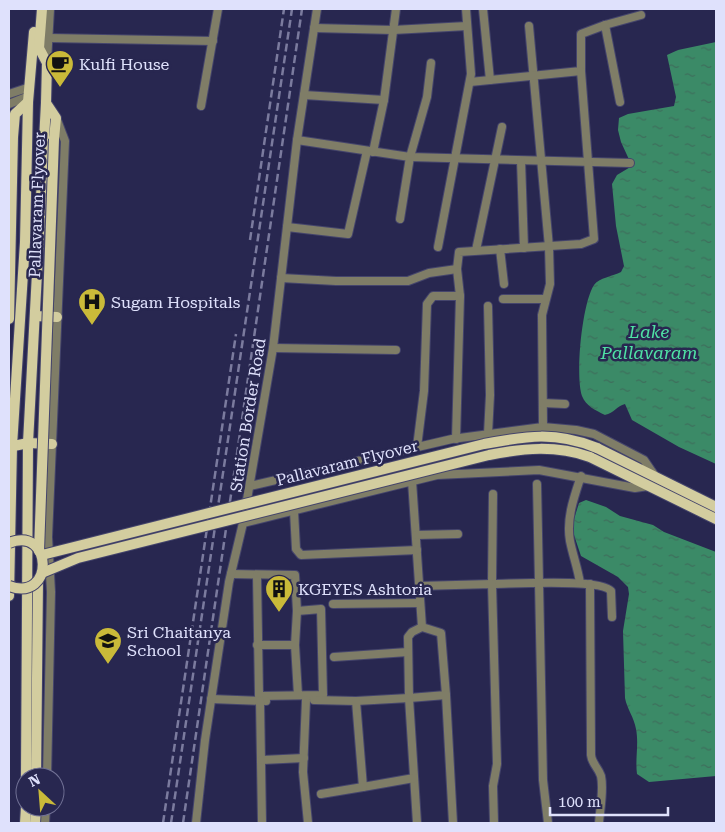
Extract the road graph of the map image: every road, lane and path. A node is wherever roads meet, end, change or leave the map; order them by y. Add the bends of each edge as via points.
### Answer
1 (36, 9) edge
2 (42, 9) edge
3 (50, 9) edge
4 (218, 9) edge
5 (317, 9) edge
6 (396, 9) edge
7 (466, 9) edge
8 (483, 9) edge
9 (640, 15) dead end
10 (605, 25) junction
11 (467, 26) junction
12 (529, 26) dead end
13 (314, 28) junction
14 (394, 30) junction
15 (48, 38) junction
16 (213, 41) junction
17 (47, 63) junction
18 (431, 63) dead end
19 (581, 72) junction
20 (535, 75) junction
21 (490, 80) junction
22 (470, 82) junction
23 (9, 94) edge
24 (29, 95) junction
25 (304, 95) junction
26 (384, 100) junction
27 (620, 102) dead end
28 (46, 103) junction
29 (9, 104) edge
30 (200, 106) dead end
31 (12, 116) edge
32 (56, 118) junction
33 (502, 128) dead end
34 (297, 140) junction
35 (370, 152) junction
36 (410, 157) junction
37 (454, 158) junction
38 (496, 159) junction
39 (542, 160) junction
40 (521, 161) junction
41 (590, 162) junction
42 (630, 163) dead end
43 (400, 219) dead end
44 (287, 227) junction
45 (438, 247) dead end
46 (549, 247) junction
47 (524, 248) junction
48 (500, 249) junction
49 (476, 250) junction
50 (457, 269) junction
51 (282, 278) junction
52 (504, 284) dead end
53 (460, 296) junction
54 (504, 299) dead end
55 (545, 299) junction
56 (488, 306) dead end
57 (35, 316) junction
58 (57, 317) junction
59 (9, 319) edge
60 (273, 348) junction
61 (396, 350) dead end
62 (12, 403) edge
63 (543, 403) junction
64 (565, 404) dead end
65 (543, 427) junction
66 (488, 434) junction
67 (456, 439) junction
68 (28, 443) junction
69 (52, 444) junction
70 (10, 446) edge
71 (417, 447) junction
72 (580, 476) junction
73 (655, 476) junction
74 (412, 482) junction
75 (537, 484) dead end
76 (250, 486) junction
77 (650, 486) junction
78 (493, 494) dead end
79 (716, 507) edge
80 (294, 511) junction
81 (716, 519) edge
82 (243, 523) junction
83 (458, 534) dead end
84 (416, 535) junction
85 (9, 543) edge
86 (417, 550) junction
87 (40, 553) junction
88 (43, 574) junction
89 (231, 574) junction
90 (257, 576) junction
91 (538, 583) junction
92 (580, 583) junction
93 (492, 584) junction
94 (590, 584) junction
95 (9, 586) edge
96 (419, 586) junction
97 (9, 596) edge
98 (420, 603) junction
99 (333, 604) dead end
100 (297, 611) junction
101 (612, 617) dead end
102 (422, 628) junction
103 (295, 644) junction
104 (257, 645) junction
105 (408, 652) junction
106 (334, 657) dead end
107 (298, 695) junction
108 (446, 695) junction
109 (409, 698) junction
110 (211, 699) junction
111 (306, 700) junction
112 (260, 701) junction
113 (356, 701) junction
114 (304, 758) junction
115 (262, 760) junction
116 (26, 767) edge
117 (36, 767) edge
118 (47, 767) edge
119 (414, 778) junction
120 (362, 787) junction
121 (321, 794) dead end
122 (196, 823) edge
123 (262, 823) edge
124 (308, 823) edge
125 (417, 823) edge
126 (453, 823) edge
127 (494, 823) edge
128 (548, 823) edge
129 (599, 823) edge

1 - 24 main road
2 - 17 main road via 39,48
3 - 15 street
4 - 16 street
5 - 13 street, Station Border Road
6 - 14 street
7 - 11 street
8 - 21 street
9 - 10 street
10 - 19 street via 581,34
10 - 27 street
11 - 14 street
11 - 22 street
12 - 20 street
13 - 14 street
13 - 25 street, Station Border Road
14 - 26 street
15 - 16 street
15 - 17 street
16 - 30 street
17 - 28 main road
18 - 36 street
19 - 20 street
19 - 41 street
20 - 21 street
20 - 39 street
21 - 22 street
22 - 37 street
23 - 24 street
24 - 29 street
24 - 31 main road, Pallavaram Flyover
24 - 62 main road via 25,242
25 - 26 street
25 - 34 street, Station Border Road
26 - 35 street
28 - 32 main road, Pallavaram Flyover
28 - 57 main road
31 - 59 main road, Pallavaram Flyover
32 - 58 street via 65,140
32 - 87 main road, Pallavaram Flyover, bridge
33 - 38 street
34 - 35 street
34 - 44 street, Station Border Road
35 - 36 street
35 - 44 street via 348,234
36 - 37 street
36 - 43 street
37 - 38 street
37 - 45 street
38 - 40 street
38 - 49 street
39 - 40 street
39 - 41 street
39 - 46 street
40 - 47 street
41 - 42 street
41 - 46 street via 594,239 581,244
44 - 51 street, Station Border Road
46 - 47 street
46 - 55 street via 550,284
47 - 48 street
48 - 49 street
48 - 52 street
49 - 50 street via 459,252
50 - 51 street via 429,273 408,281
50 - 53 street
51 - 60 street, Station Border Road
53 - 67 street
53 - 71 street via 433,296 427,304 424,391
54 - 55 street
55 - 63 street via 542,315
56 - 66 street
57 - 58 main road
57 - 68 main road
58 - 69 street
60 - 61 street
60 - 76 street, Station Border Road
62 - 70 main road
63 - 64 street
63 - 65 street
65 - 66 street
65 - 73 street via 594,434 644,460
66 - 67 street
67 - 71 street
68 - 69 main road
68 - 70 main road
68 - 116 main road
69 - 88 street
70 - 97 main road
71 - 76 street
72 - 74 street via 524,470 461,473
72 - 77 street via 635,488
72 - 92 street via 569,520
73 - 79 main road, Pallavaram Flyover
73 - 87 main road, Pallavaram Flyover, bridge via 575,439 528,436
74 - 80 street
74 - 84 street
75 - 91 street
76 - 82 street, Station Border Road
77 - 81 main road, Pallavaram Flyover
77 - 88 main road, Pallavaram Flyover, bridge via 590,457 532,448 489,455 78,558
78 - 93 street
80 - 82 street
80 - 86 street via 296,549 302,555
82 - 89 street, Station Border Road
83 - 84 street
84 - 86 street
85 - 87 main road, bridge via 25,541
86 - 96 street
87 - 88 main road, Pallavaram Flyover, bridge
88 - 95 main road, Pallavaram Flyover, bridge via 25,588
88 - 117 main road, Pallavaram Flyover
88 - 118 street
89 - 90 street
89 - 110 street, Station Border Road
90 - 100 street via 295,575
90 - 104 street
91 - 92 street
91 - 93 street
91 - 128 street
92 - 94 street
93 - 96 street
93 - 127 street via 498,764 493,786
94 - 101 street via 604,586 611,591
94 - 129 street via 590,755 602,779
96 - 98 street
98 - 99 street
98 - 102 street
100 - 103 street
100 - 107 street via 321,609 323,694
102 - 105 street via 408,637
102 - 108 street via 441,633
103 - 104 street
103 - 107 street
104 - 107 street via 259,696
105 - 106 street
105 - 109 street
108 - 109 street
108 - 126 street
109 - 113 street
109 - 119 street
110 - 112 street
110 - 122 street, Station Border Road
111 - 112 street
111 - 113 street
111 - 114 street
112 - 115 street
113 - 120 street
114 - 115 street
114 - 124 street
115 - 123 street
119 - 120 street
119 - 125 street
120 - 121 street

